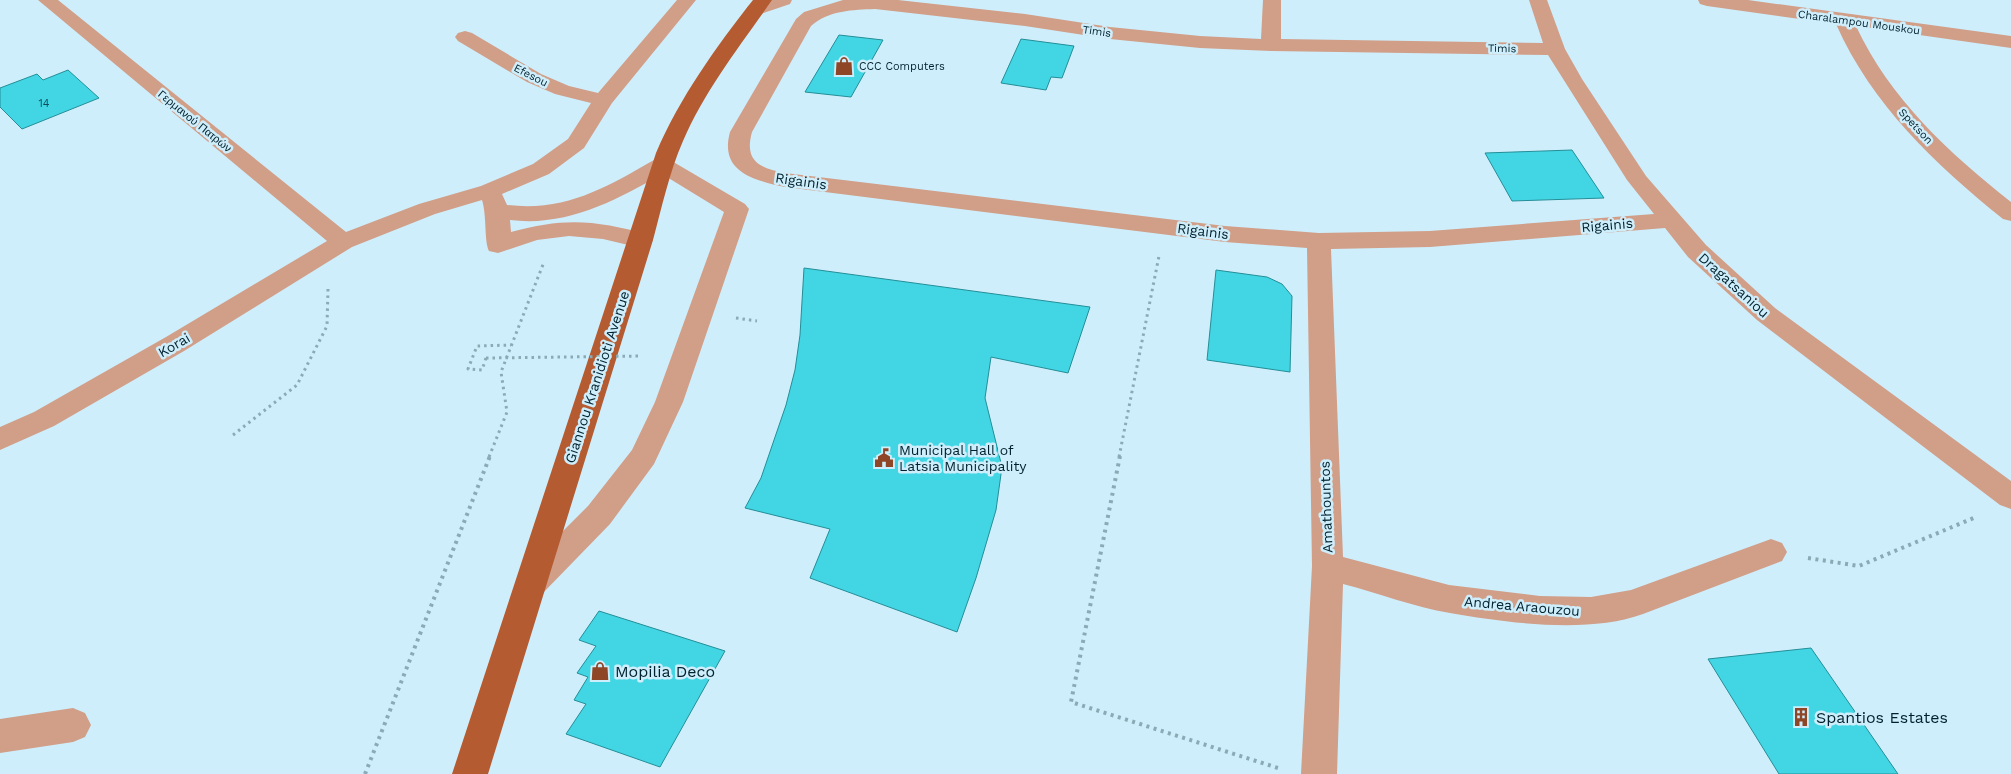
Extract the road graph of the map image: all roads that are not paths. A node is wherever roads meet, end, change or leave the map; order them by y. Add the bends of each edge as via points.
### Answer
1 (47, 0) edge
2 (686, 0) edge
3 (783, 0) edge
4 (1035, 0) edge
5 (1272, 0) edge
6 (1538, 0) edge
7 (1707, 0) edge
8 (759, 5) edge
9 (1025, 20) junction
10 (1844, 20) junction
11 (465, 37) dead end
12 (2011, 42) edge
13 (1271, 45) junction
14 (1555, 49) junction
15 (603, 100) junction
16 (743, 162) joint
17 (662, 165) junction
18 (493, 201) junction
19 (2011, 214) edge
20 (1669, 220) junction
21 (641, 240) junction
22 (1319, 241) junction
23 (343, 242) junction
24 (0, 439) edge
25 (2011, 497) edge
26 (1771, 552) road end
27 (1328, 566) junction
28 (531, 584) junction
29 (73, 725) dead end
30 (0, 736) edge
31 (1303, 772) edge
32 (470, 774) edge

1 - 23 street, Γερμανού Πατρών
2 - 15 street, Korai
3 - 8 street
4 - 9 street
5 - 13 street
6 - 14 street, Dragatsaniou
7 - 10 street, Charalampou Mouskou
8 - 17 main road, Giannou Kranidioti Avenue via 707,79
9 - 13 street, Timis via 1137,36
9 - 16 street, Timis via 875,3 838,6 811,16 799,30 741,132 737,148
10 - 12 street, Charalampou Mouskou
10 - 19 street, Spetson via 1861,56 1890,98 1951,162
11 - 15 street, Efesou via 534,78 562,90
13 - 14 street, Timis
14 - 20 street, Dragatsaniou via 1638,180
15 - 18 street, Korai via 576,143
16 - 22 street, Rigainis via 755,172 785,180 1224,234
17 - 18 street via 604,196 562,212 532,216
17 - 21 main road, Giannou Kranidioti Avenue
17 - 28 street via 738,209 669,402 644,456 599,515
18 - 21 street via 499,218 498,245 533,233 583,228
18 - 23 street, Korai via 420,212
20 - 22 street, Rigainis via 1430,239
20 - 25 street, Dragatsaniou via 1697,251 1766,314
21 - 28 main road, Giannou Kranidioti Avenue
22 - 27 street, Amathountos
23 - 24 street, Korai via 52,415
26 - 27 street, Andrea Araouzou via 1632,604 1591,611 1540,610 1449,600
27 - 31 street, Amathountos
28 - 32 main road, Giannou Kranidioti Avenue
29 - 30 street

